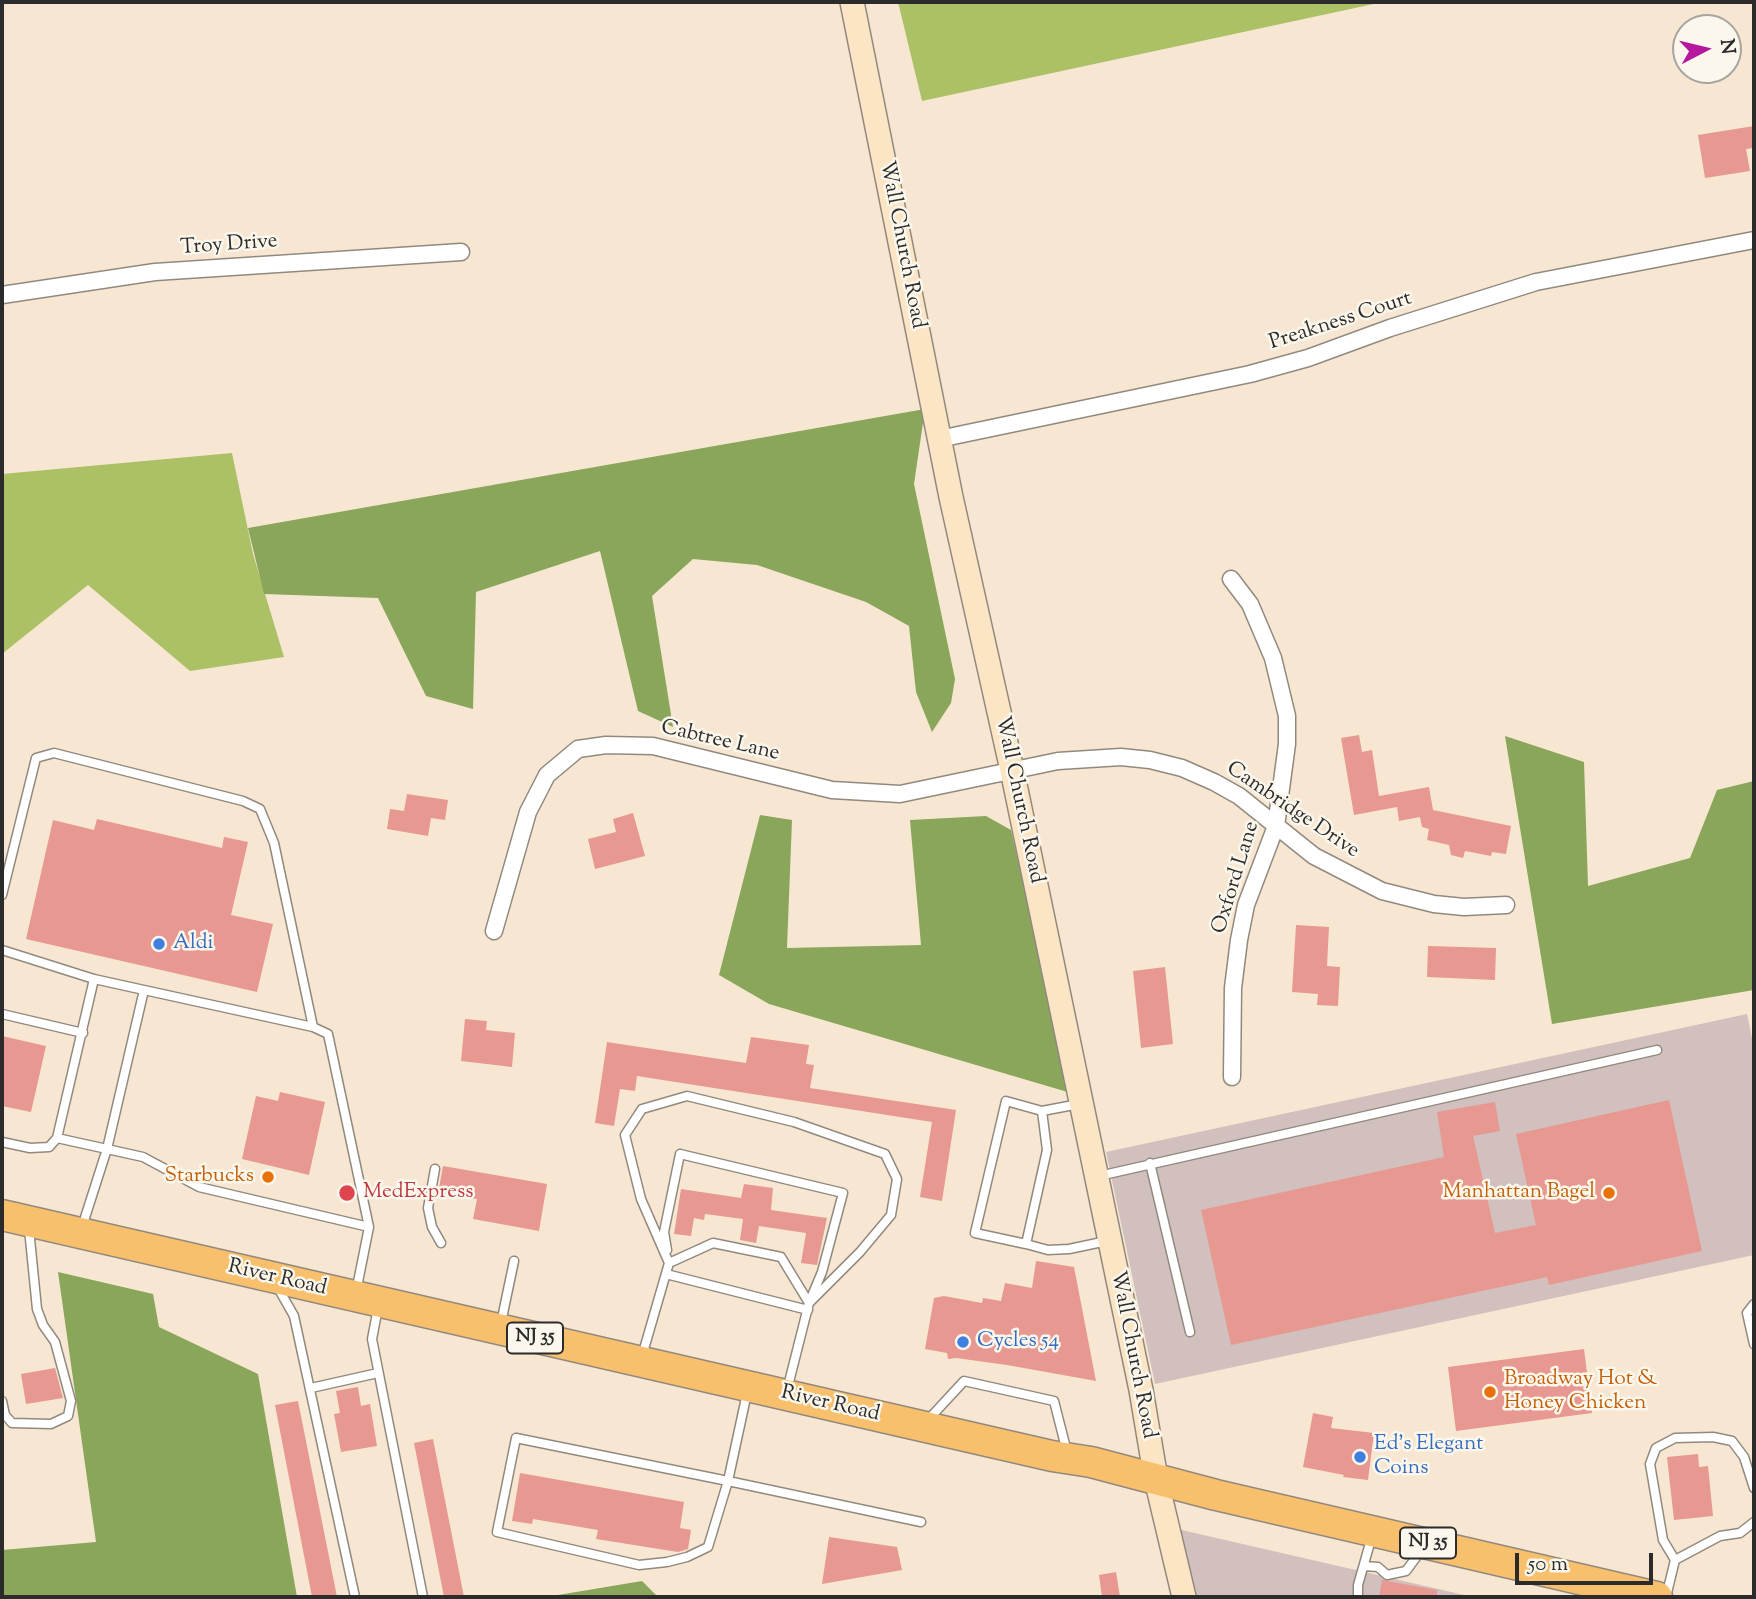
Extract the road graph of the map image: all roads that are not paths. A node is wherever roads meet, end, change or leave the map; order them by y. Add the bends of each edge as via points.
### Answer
1 (852, 2) edge
2 (1754, 240) edge
3 (461, 252) dead end
4 (2, 295) edge
5 (939, 439) junction
6 (1231, 579) dead end
7 (1012, 770) junction
8 (1276, 826) junction
9 (4, 880) edge
10 (2, 895) edge
11 (1506, 905) dead end
12 (494, 930) dead end
13 (2, 950) edge
14 (94, 979) junction
15 (144, 990) junction
16 (2, 1014) edge
17 (313, 1027) junction
18 (83, 1033) junction
19 (1657, 1050) dead end
20 (1232, 1077) dead end
21 (1082, 1103) junction
22 (1042, 1111) junction
23 (57, 1138) junction
24 (2, 1142) edge
25 (107, 1149) junction
26 (1150, 1163) junction
27 (435, 1169) dead end
28 (1096, 1176) junction
29 (15, 1218) edge
30 (369, 1227) junction
31 (80, 1233) junction
32 (1110, 1241) junction
33 (441, 1243) dead end
34 (1027, 1244) junction
35 (513, 1261) dead end
36 (669, 1263) junction
37 (666, 1274) junction
38 (272, 1278) junction
39 (367, 1299) junction
40 (1754, 1304) edge
41 (808, 1307) junction
42 (500, 1329) junction
43 (1189, 1332) dead end
44 (1754, 1344) edge
45 (640, 1362) junction
46 (378, 1373) junction
47 (748, 1386) junction
48 (311, 1388) junction
49 (786, 1395) junction
50 (2, 1401) edge
51 (922, 1426) junction
52 (1068, 1459) junction
53 (1156, 1479) junction
54 (728, 1481) junction
55 (1754, 1488) edge
56 (921, 1522) dead end
57 (1754, 1522) edge
58 (1374, 1530) junction
59 (1427, 1543) junction
60 (1675, 1560) junction
61 (1364, 1566) junction
62 (1598, 1594) edge
63 (355, 1597) edge
64 (423, 1597) edge
65 (1184, 1597) edge
66 (1358, 1597) edge
67 (1657, 1597) edge
68 (1666, 1597) edge

1 - 5 street, Wall Church Road
2 - 5 street, Preakness Court via 1536,282 1250,374
3 - 4 street, Troy Drive via 155,272
5 - 7 street, Wall Church Road
6 - 8 street, Oxford Lane via 1261,628 1287,716 1286,765
7 - 8 street, Cambridge Drive via 1092,757 1150,760 1214,782
7 - 12 street, Cabtree Lane via 900,794 870,793 832,790 653,746 578,749 547,775 528,812
7 - 21 street, Wall Church Road
8 - 11 street, Cambridge Drive via 1314,856 1381,891 1434,904
8 - 20 street, Oxford Lane via 1246,905 1239,940 1233,988
9 - 10 lane
9 - 17 lane via 36,758 54,753 260,809 274,843
13 - 14 lane
14 - 15 lane
14 - 18 lane
15 - 17 lane
15 - 25 lane
16 - 18 lane
17 - 30 lane via 328,1034
18 - 23 lane
19 - 26 lane
21 - 22 lane
21 - 28 street, Wall Church Road
22 - 34 lane via 1047,1150
22 - 34 lane via 1006,1101 975,1233
23 - 24 lane via 49,1147 40,1148
23 - 25 lane
25 - 30 lane via 143,1157 199,1187
25 - 31 lane
26 - 28 lane
26 - 43 lane
27 - 33 lane via 428,1208
28 - 32 street, Wall Church Road
29 - 31 highway, River Road / NJ 35
29 - 50 lane via 37,1309 55,1342 71,1401 68,1416 51,1424 12,1423
30 - 39 lane
31 - 38 highway, River Road / NJ 35
32 - 34 lane via 1048,1250
32 - 53 street, Wall Church Road
35 - 42 lane
36 - 37 lane
36 - 41 lane via 713,1243 781,1257
36 - 41 lane via 664,1232 680,1154 843,1193
36 - 41 lane via 641,1199 625,1135 642,1109 687,1096 794,1122 885,1154 897,1179 891,1215
37 - 41 lane
37 - 45 lane
38 - 39 highway, River Road / NJ 35
38 - 48 lane via 294,1317
39 - 42 highway, River Road / NJ 35
39 - 46 lane
40 - 44 lane via 1747,1313
41 - 49 lane
42 - 45 highway, River Road / NJ 35
45 - 47 highway, River Road / NJ 35
46 - 48 lane
46 - 64 lane
47 - 49 highway, River Road / NJ 35
47 - 54 lane
48 - 63 lane
49 - 51 highway, River Road / NJ 35
51 - 52 highway, River Road / NJ 35
51 - 52 lane via 964,1381 1054,1401
52 - 53 highway, River Road / NJ 35
53 - 58 highway, River Road / NJ 35
53 - 65 street, Wall Church Road
54 - 54 lane via 516,1438 497,1532 639,1565 667,1562 708,1547
54 - 56 lane
55 - 60 lane via 1744,1457 1732,1441 1675,1438 1656,1448 1650,1464 1662,1539
57 - 60 lane via 1740,1534 1720,1536
58 - 59 highway, River Road / NJ 35
58 - 61 lane
59 - 61 lane via 1406,1572 1387,1575 1378,1567
59 - 62 highway, River Road / NJ 35
60 - 68 lane
61 - 66 lane
62 - 67 highway, River Road / NJ 35

